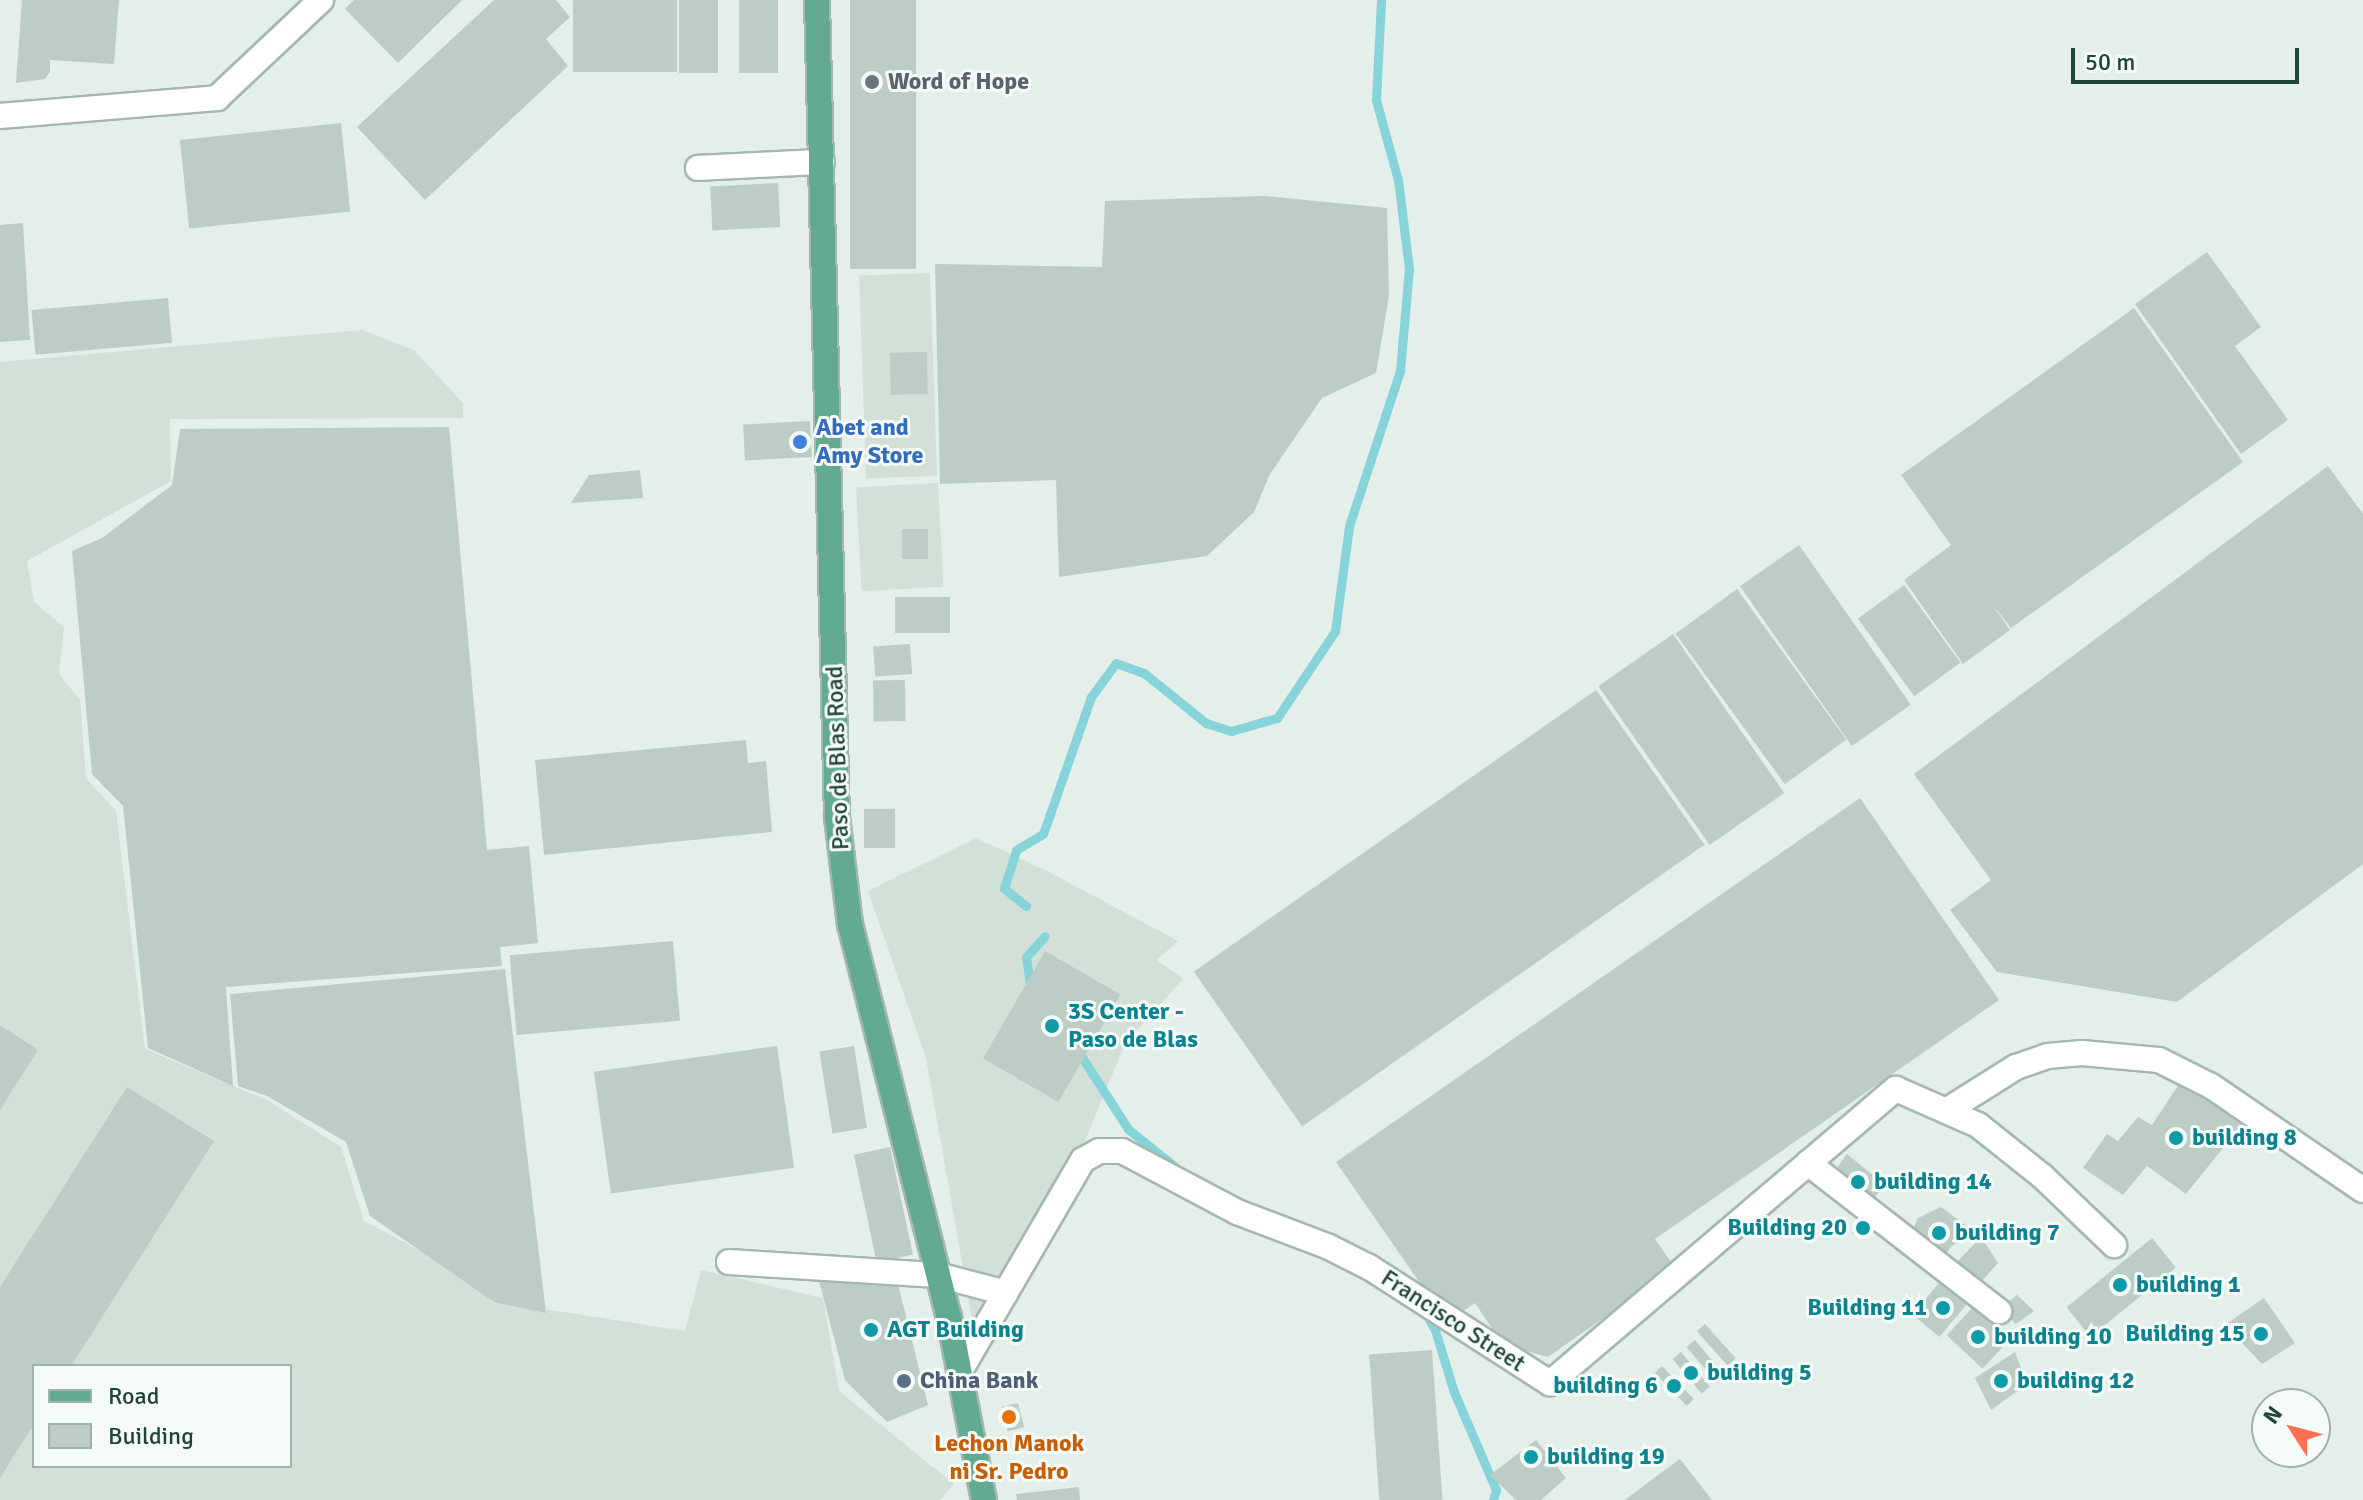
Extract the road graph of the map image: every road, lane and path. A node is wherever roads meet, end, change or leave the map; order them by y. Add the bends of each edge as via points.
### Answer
1 (321, 0) edge
2 (817, 0) edge
3 (0, 116) edge
4 (822, 162) junction
5 (698, 168) dead end
6 (1946, 1111) junction
7 (1808, 1163) junction
8 (2363, 1190) edge
9 (2114, 1245) dead end
10 (729, 1262) dead end
11 (938, 1275) junction
12 (1006, 1293) junction
13 (1999, 1311) dead end
14 (960, 1371) junction
15 (984, 1500) edge

1 - 3 street via 217,98
2 - 4 main road, Paso de Blas Road
4 - 5 street
4 - 11 main road, Paso de Blas Road via 837,817 850,924
6 - 7 street, Francisco Street via 1896,1089
6 - 8 street via 2016,1067 2048,1056 2082,1053 2159,1060 2211,1086
6 - 9 street via 1989,1134 2042,1176
7 - 12 street, Francisco Street via 1550,1383 1369,1267 1237,1212 1122,1151 1099,1151 1083,1160
7 - 13 street
10 - 11 street
11 - 12 street
11 - 14 main road, Paso de Blas Road
12 - 14 street, Francisco Street
14 - 15 main road, Paso de Blas Road

